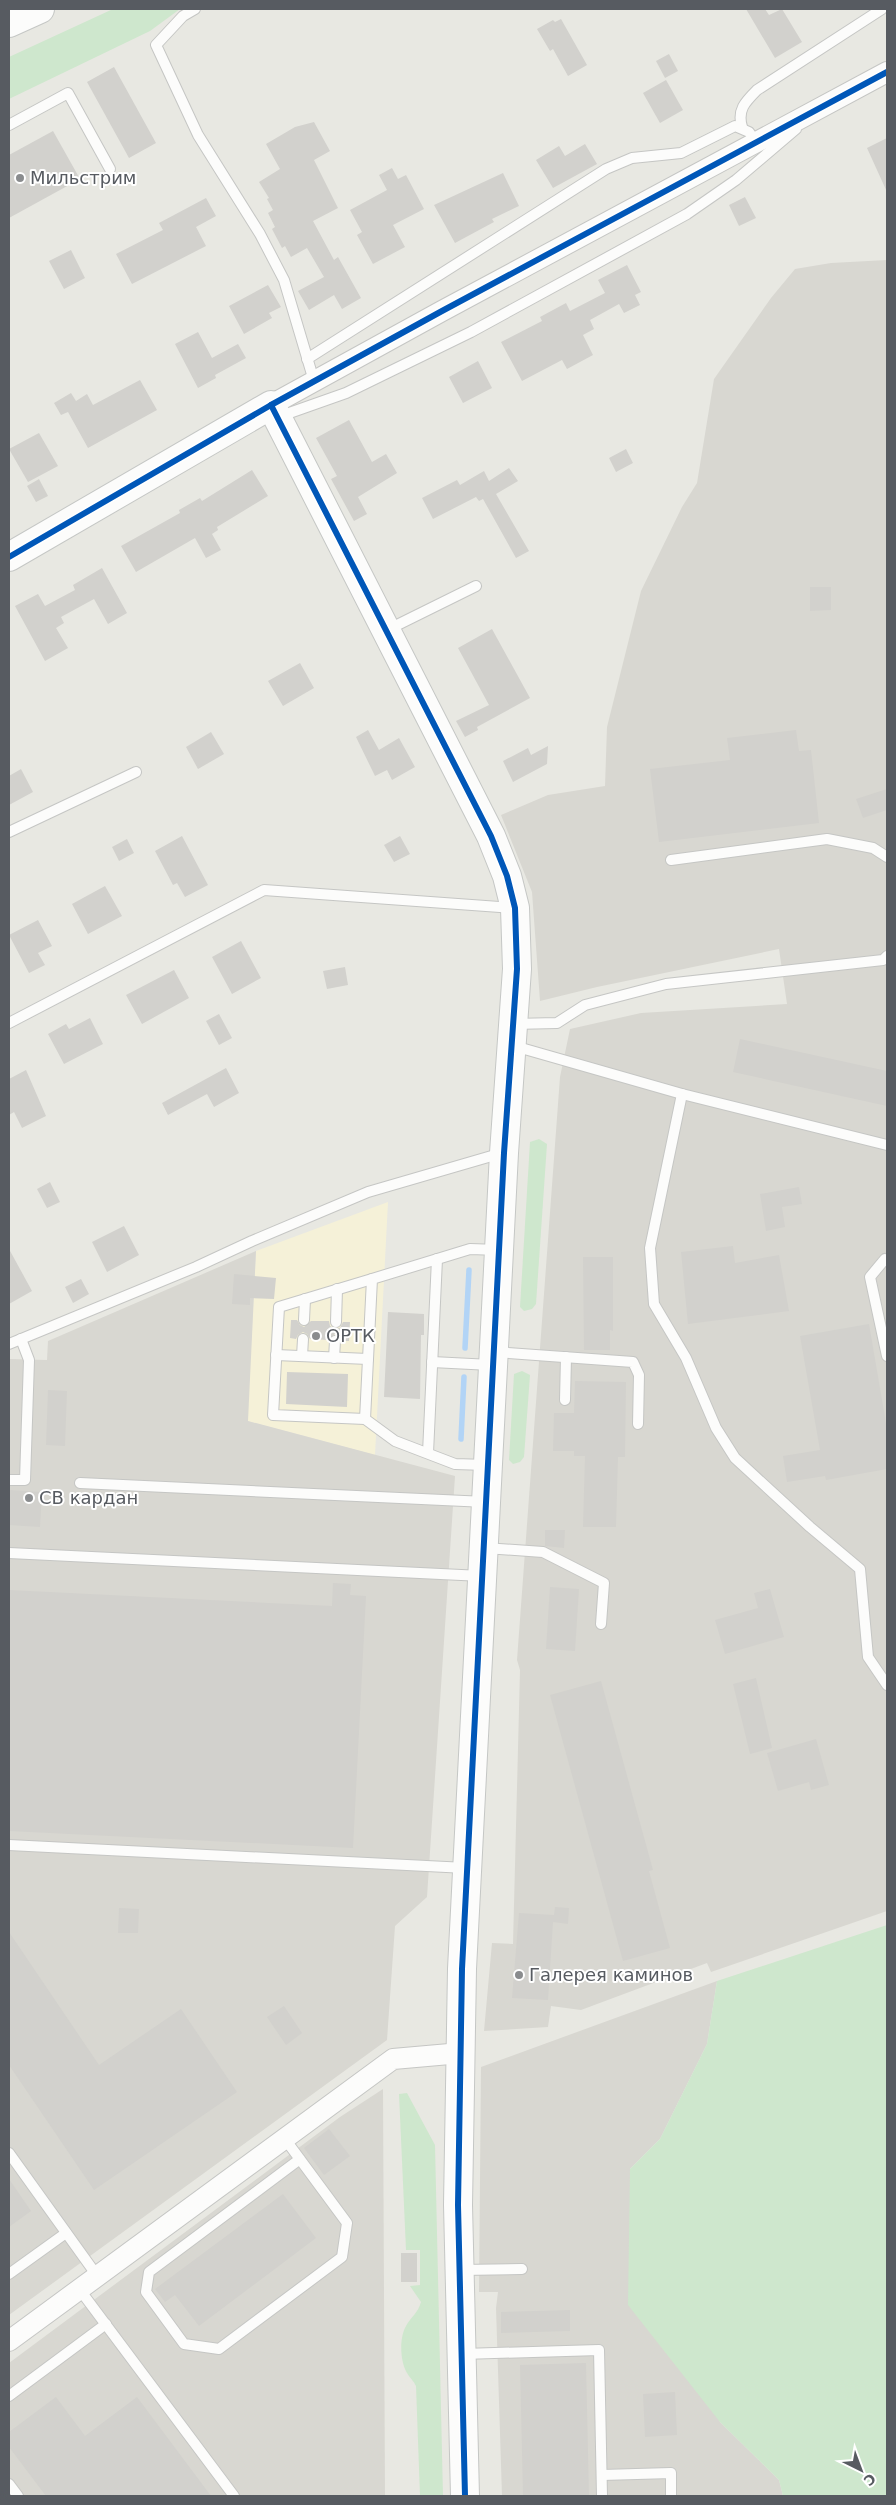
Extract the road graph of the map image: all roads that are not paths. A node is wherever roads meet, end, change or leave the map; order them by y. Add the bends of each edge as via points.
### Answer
1 (40, 9) edge
2 (195, 9) edge
3 (882, 9) edge
4 (9, 23) edge
5 (887, 72) edge
6 (819, 109) junction
7 (9, 125) edge
8 (742, 127) junction
9 (756, 142) junction
10 (110, 169) dead end
11 (307, 359) junction
12 (314, 381) junction
13 (274, 411) junction
14 (9, 557) edge
15 (476, 586) dead end
16 (386, 630) junction
17 (136, 772) dead end
18 (9, 832) edge
19 (887, 857) edge
20 (671, 860) dead end
21 (515, 908) junction
22 (887, 956) edge
23 (9, 1023) edge
24 (511, 1035) junction
25 (682, 1094) junction
26 (887, 1145) edge
27 (504, 1153) junction
28 (500, 1250) junction
29 (438, 1259) junction
30 (887, 1260) edge
31 (372, 1279) junction
32 (338, 1290) junction
33 (305, 1299) junction
34 (304, 1320) dead end
35 (336, 1322) dead end
36 (21, 1338) junction
37 (303, 1339) dead end
38 (335, 1340) dead end
39 (9, 1344) edge
40 (276, 1355) junction
41 (302, 1356) junction
42 (887, 1356) edge
43 (566, 1357) junction
44 (334, 1358) junction
45 (494, 1358) junction
46 (368, 1359) junction
47 (432, 1362) junction
48 (565, 1400) dead end
49 (365, 1419) junction
50 (638, 1424) dead end
51 (428, 1453) junction
52 (489, 1465) junction
53 (9, 1480) edge
54 (80, 1483) dead end
55 (487, 1502) junction
56 (484, 1548) junction
57 (9, 1553) edge
58 (483, 1576) junction
59 (601, 1624) dead end
60 (887, 1685) edge
61 (9, 1845) edge
62 (468, 1868) junction
63 (461, 2053) junction
64 (285, 2139) junction
65 (9, 2153) edge
66 (300, 2159) junction
67 (66, 2233) junction
68 (522, 2269) dead end
69 (460, 2270) junction
70 (9, 2274) edge
71 (98, 2277) junction
72 (80, 2290) junction
73 (106, 2324) junction
74 (9, 2341) edge
75 (462, 2354) junction
76 (9, 2396) edge
77 (602, 2474) junction
78 (9, 2484) edge
79 (18, 2496) edge
80 (234, 2496) edge
81 (465, 2496) edge
82 (602, 2496) edge
83 (671, 2496) edge

1 - 4 street
2 - 11 lane via 156,44 198,135 260,234 284,280
3 - 8 lane via 757,90 744,102 738,116
5 - 6 street
6 - 9 street
6 - 13 lane via 736,180 687,214 454,340 346,393
7 - 10 lane via 68,93
8 - 9 lane
8 - 11 lane via 718,132 699,146 681,153 632,158 606,169
9 - 12 street
11 - 12 lane
12 - 13 street
13 - 14 street
13 - 16 street
15 - 16 lane
16 - 21 street via 490,836 507,876
17 - 18 lane
19 - 20 lane via 873,848 827,839
21 - 23 lane via 264,890
21 - 24 street via 517,968
22 - 24 lane via 883,960 666,984 585,1005 557,1023
24 - 25 lane
24 - 27 street
25 - 26 lane
25 - 60 lane via 650,1248 654,1304 686,1358 716,1428 735,1458 860,1569 868,1657
27 - 28 street
27 - 36 lane via 368,1192
28 - 29 lane via 470,1250
28 - 45 street
29 - 31 lane
29 - 47 lane
30 - 42 lane via 870,1277
31 - 32 lane
31 - 46 lane
32 - 33 lane
32 - 35 lane
33 - 34 lane
33 - 40 lane via 279,1308
36 - 39 lane
36 - 53 lane via 29,1360 25,1480
37 - 41 lane
38 - 44 lane
40 - 41 lane
40 - 49 lane via 273,1415
41 - 44 lane
43 - 45 lane
43 - 48 lane
43 - 50 lane via 633,1362 639,1375
44 - 46 lane
45 - 47 lane
45 - 52 street
46 - 49 lane
47 - 51 lane
49 - 51 lane via 396,1441
51 - 52 lane via 455,1464
52 - 55 street
54 - 55 lane
55 - 56 street
56 - 58 street
56 - 59 lane via 543,1552 604,1583
57 - 58 lane
58 - 62 street
61 - 62 lane
62 - 63 street
63 - 64 street via 393,2059
63 - 69 street
64 - 66 lane
64 - 71 street
65 - 67 lane
66 - 66 lane via 347,2223 342,2257 219,2349 184,2344 146,2292 149,2272
67 - 70 lane
67 - 71 lane
68 - 69 lane
69 - 75 street
71 - 72 street
72 - 73 lane
72 - 74 street
73 - 76 lane
73 - 80 lane
75 - 77 lane via 599,2350
75 - 81 street
77 - 82 lane
77 - 83 lane via 671,2473
78 - 79 lane

